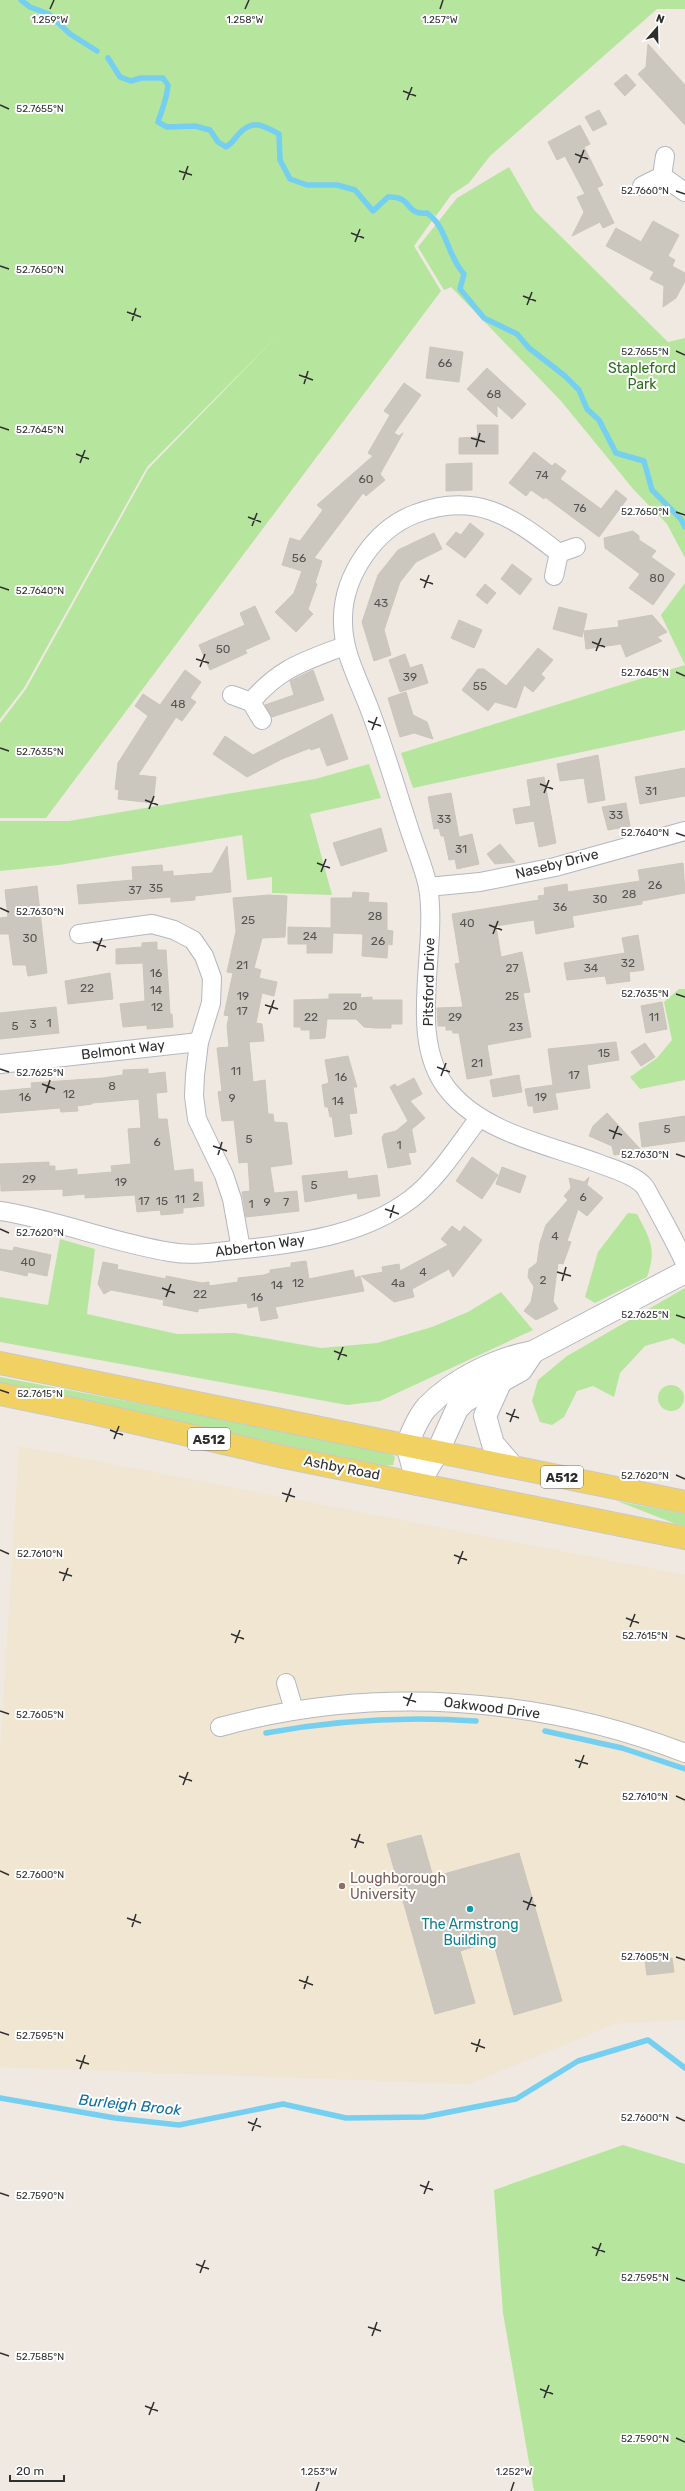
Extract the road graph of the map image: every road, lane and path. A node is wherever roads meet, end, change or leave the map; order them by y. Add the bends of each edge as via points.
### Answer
1 (665, 156) dead end
2 (662, 176) junction
3 (642, 186) dead end
4 (685, 192) edge
5 (576, 547) dead end
6 (559, 553) junction
7 (554, 576) dead end
8 (344, 646) junction
9 (232, 695) dead end
10 (251, 702) junction
11 (262, 720) dead end
12 (685, 831) edge
13 (428, 887) junction
14 (79, 934) dead end
15 (199, 1042) junction
16 (0, 1064) edge
17 (479, 1118) junction
18 (0, 1211) edge
19 (241, 1249) junction
20 (685, 1263) edge
21 (685, 1272) edge
22 (533, 1352) junction
23 (0, 1363) edge
24 (500, 1383) junction
25 (0, 1394) edge
26 (407, 1445) junction
27 (438, 1451) junction
28 (512, 1466) junction
29 (418, 1484) junction
30 (685, 1502) edge
31 (685, 1538) edge
32 (286, 1684) dead end
33 (294, 1710) junction
34 (220, 1727) dead end
35 (685, 1753) edge

1 - 2 street
2 - 3 street
2 - 4 street
5 - 6 street
6 - 7 street
6 - 8 street, Pitsford Drive via 516,520 489,509 464,505 435,506 410,516 386,533 358,565 346,589 343,614
8 - 10 street via 282,672 266,684
8 - 13 street, Pitsford Drive via 368,705
9 - 10 street
10 - 11 street
12 - 13 street, Naseby Drive via 555,867 480,882
13 - 17 street, Pitsford Drive via 430,942 426,1002 429,1049 436,1070 449,1091
14 - 15 street via 101,940 152,924 174,930 193,940 204,956 212,978 211,1003
15 - 16 street, Belmont Way
15 - 19 street via 194,1096 197,1119 224,1175
17 - 19 street, Abberton Way via 445,1163 411,1198 374,1222 332,1235 288,1244
17 - 20 street, Pitsford Drive via 619,1171 643,1184
18 - 19 street, Abberton Way via 171,1252 214,1253
21 - 22 street
22 - 24 street via 521,1370
22 - 26 street via 508,1357 448,1388 427,1408
23 - 26 main road, A512
24 - 27 street via 465,1401 457,1409
24 - 28 street via 485,1416 493,1444
25 - 29 main road, Ashby Road / A512
26 - 27 main road, A512
26 - 29 street
27 - 28 main road, A512
27 - 29 street
28 - 30 main road, A512
29 - 31 main road, Ashby Road / A512
32 - 33 street
33 - 34 street, Oakwood Drive
33 - 35 street, Oakwood Drive via 371,1702 440,1701 513,1707 593,1724 655,1741

